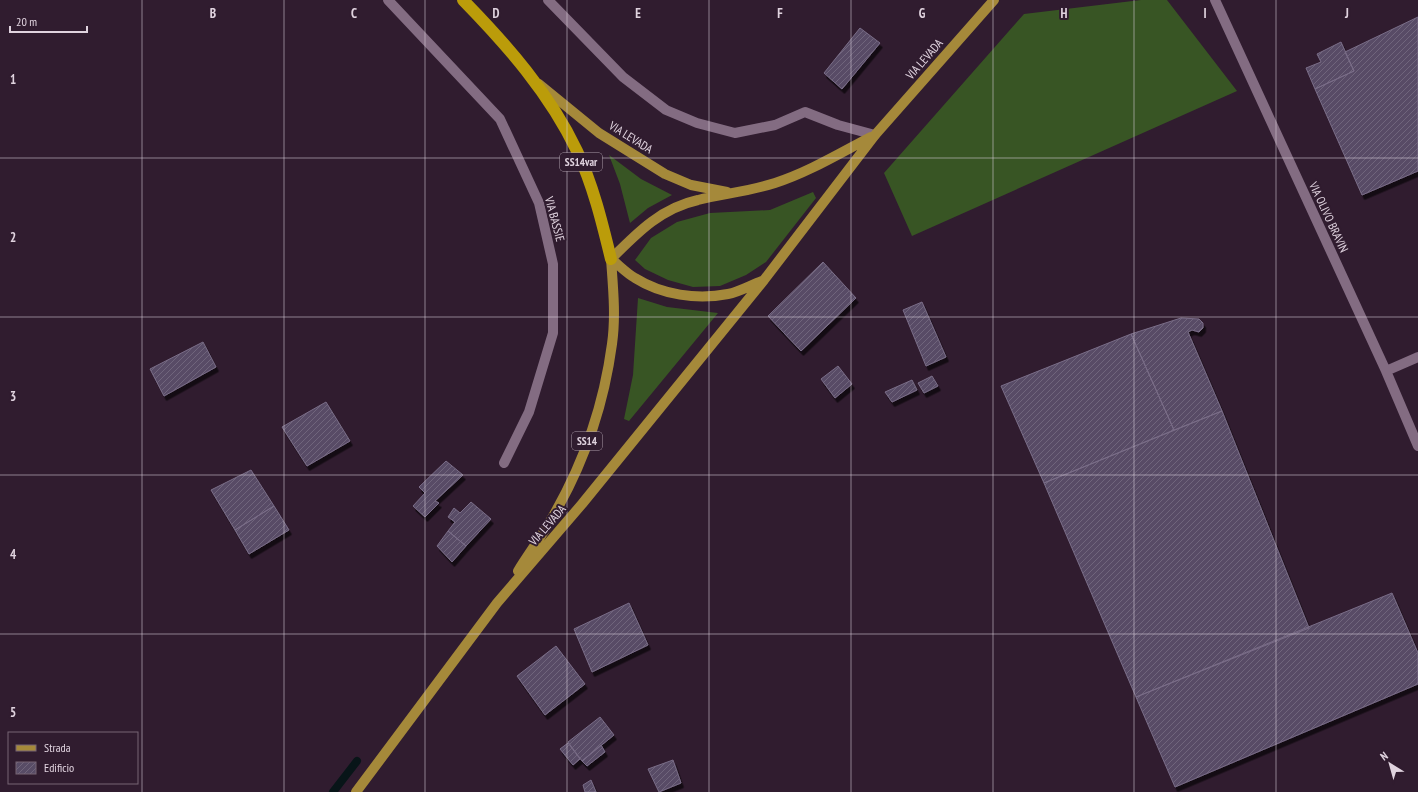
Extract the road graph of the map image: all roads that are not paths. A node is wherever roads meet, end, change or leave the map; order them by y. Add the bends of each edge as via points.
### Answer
1 (388, 0) edge
2 (463, 0) edge
3 (548, 0) edge
4 (994, 0) edge
5 (1215, 0) edge
6 (530, 76) junction
7 (875, 135) junction
8 (733, 193) junction
9 (611, 259) junction
10 (764, 280) junction
11 (1418, 357) edge
12 (1386, 371) junction
13 (1418, 446) edge
14 (504, 463) dead end
15 (497, 603) junction
16 (356, 792) edge

1 - 14 street, VIA BASSIE via 500,119 539,203 553,264 552,333 529,412
2 - 6 highway, SS14var via 495,32
3 - 7 street via 623,77 672,113 735,133 775,124 805,112 838,125
4 - 7 main road, VIA LEVADA
5 - 12 street, VIA OLIVO BRAVIN
6 - 8 main road, VIA LEVADA via 599,133 665,174 691,185
6 - 9 highway, SS14var via 558,117 577,152 600,213
7 - 8 main road, VIA LEVADA via 812,168 774,183
7 - 10 main road, VIA LEVADA
8 - 9 main road, VIA LEVADA via 696,200 668,211 644,226
9 - 10 main road via 635,278 663,291 684,296 729,294
9 - 15 main road, SS14 via 614,297 612,342 596,419 578,467 553,517
10 - 15 main road, VIA LEVADA via 582,504
11 - 12 street
12 - 13 street, VIA OLIVO BRAVIN
15 - 16 main road, VIA LEVADA / SS14

